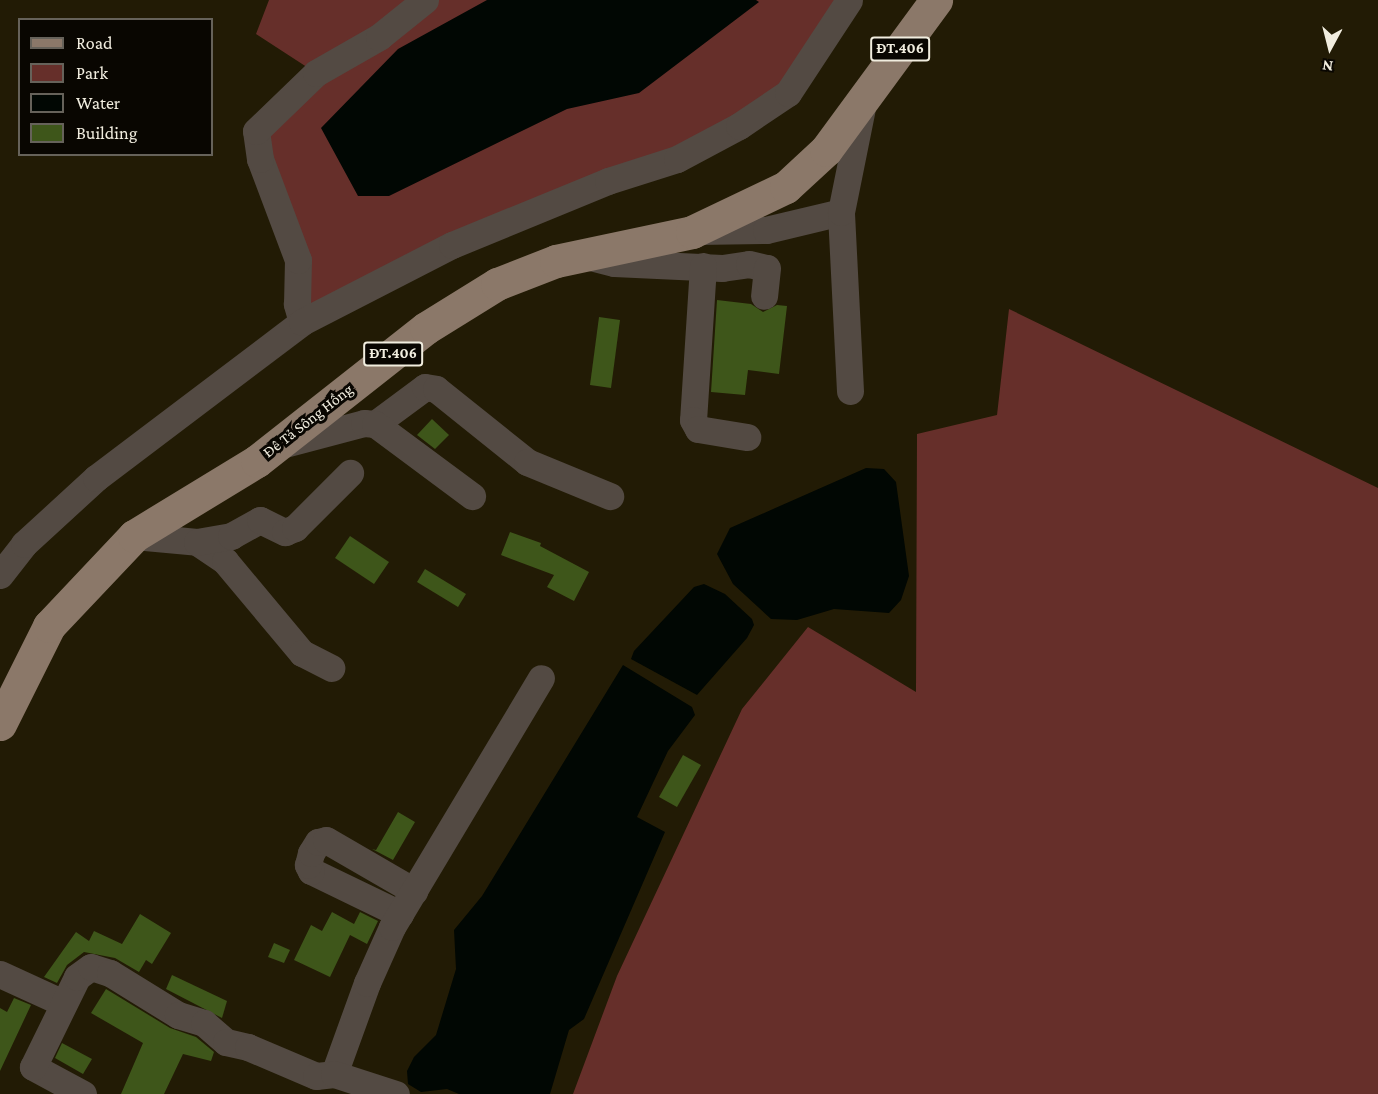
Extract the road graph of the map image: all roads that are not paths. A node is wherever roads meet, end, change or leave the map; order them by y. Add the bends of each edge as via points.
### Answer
1 (425, 0) edge
2 (849, 0) edge
3 (936, 0) edge
4 (863, 99) junction
5 (841, 212) junction
6 (692, 231) junction
7 (583, 255) junction
8 (703, 266) junction
9 (764, 296) dead end
10 (302, 322) junction
11 (850, 391) dead end
12 (375, 424) junction
13 (747, 437) dead end
14 (275, 447) junction
15 (350, 473) dead end
16 (472, 496) dead end
17 (610, 496) dead end
18 (134, 536) junction
19 (197, 542) junction
20 (0, 575) edge
21 (331, 668) dead end
22 (541, 678) dead end
23 (0, 724) edge
24 (414, 891) junction
25 (400, 914) junction
26 (0, 975) edge
27 (63, 1003) junction
28 (319, 1081) edge
29 (83, 1094) edge
30 (396, 1094) edge

1 - 10 street via 379,37 316,73 256,131 260,159 298,260 297,304
2 - 10 street via 788,93 739,126 678,159 608,181 452,245
3 - 4 main road, ĐT.406
4 - 5 street
4 - 6 main road, Đê Tả Sông Hồng / ĐT.406 via 826,150 786,187
5 - 6 street via 766,230
5 - 11 street
6 - 7 main road, Đê Tả Sông Hồng / ĐT.406
7 - 8 street via 614,262
7 - 14 main road, Đê Tả Sông Hồng / ĐT.406 via 507,280 426,328
8 - 9 street via 749,264 767,268
8 - 13 street via 693,420 698,429
10 - 20 street via 96,478 24,544
12 - 14 street via 364,423
12 - 16 street
12 - 17 street via 425,387 436,389 527,462
14 - 18 main road, Đê Tả Sông Hồng / ĐT.406
15 - 19 street via 295,528 285,532 260,520 231,536
18 - 19 street
18 - 23 main road, Đê Tả Sông Hồng / ĐT.406 via 50,626
19 - 21 street via 225,561 302,653
22 - 24 street
24 - 25 street
24 - 25 street via 326,840 318,842 311,853 311,871
25 - 28 street
26 - 27 street
27 - 28 street via 77,977 85,969 97,968 178,1015 204,1023 226,1042 248,1047
27 - 29 street via 33,1067
28 - 30 street

